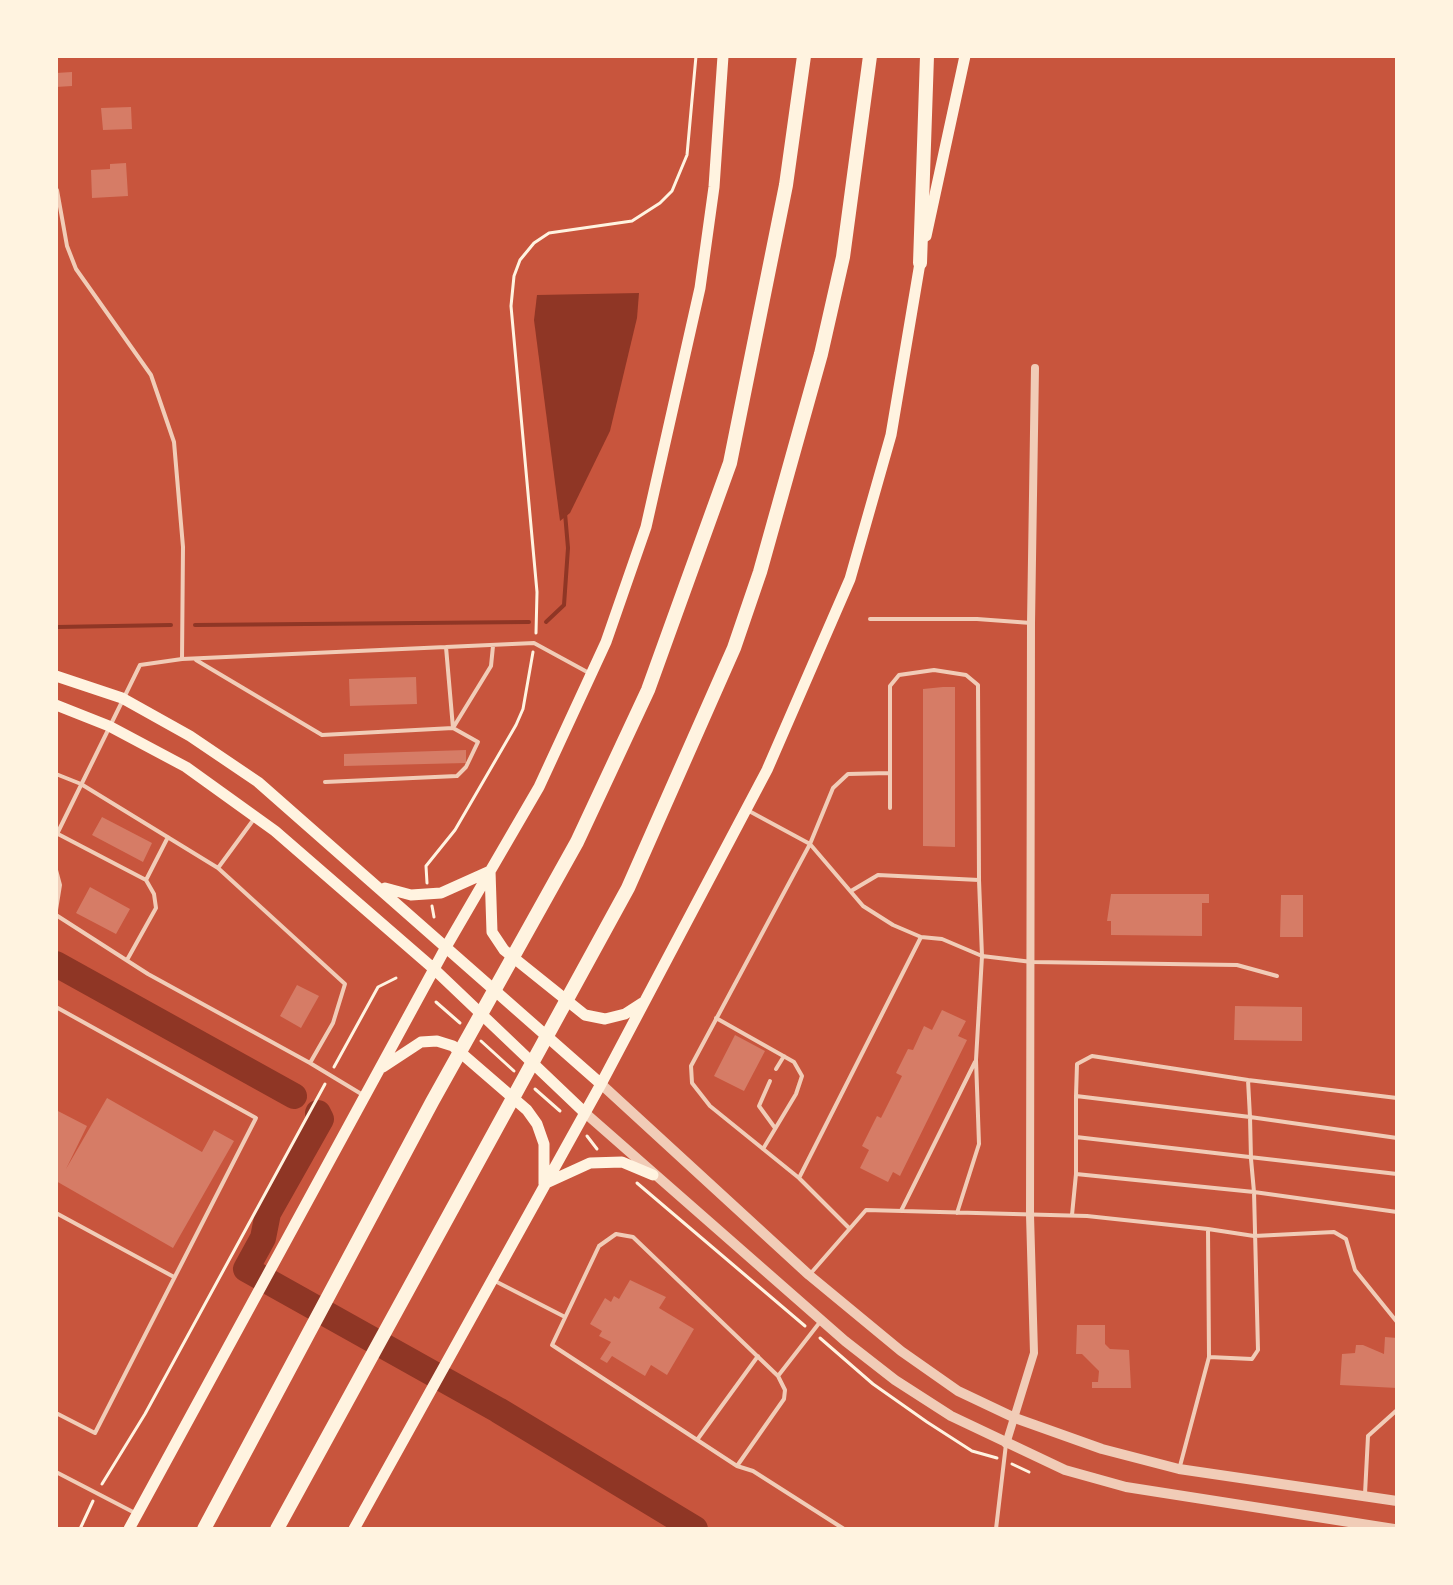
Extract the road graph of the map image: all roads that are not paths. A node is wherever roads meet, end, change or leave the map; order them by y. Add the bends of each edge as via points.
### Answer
1 (723, 56) edge
2 (804, 56) edge
3 (870, 56) edge
4 (927, 56) edge
5 (965, 56) edge
6 (57, 190) edge
7 (920, 263) junction
8 (1035, 368) dead end
9 (870, 619) dead end
10 (1031, 623) junction
11 (493, 645) junction
12 (446, 647) junction
13 (182, 659) junction
14 (194, 659) junction
15 (591, 674) junction
16 (56, 676) edge
17 (122, 698) junction
18 (56, 705) edge
19 (109, 726) junction
20 (453, 728) junction
21 (889, 773) junction
22 (56, 774) edge
23 (325, 782) dead end
24 (81, 784) junction
25 (890, 808) dead end
26 (747, 810) junction
27 (256, 817) junction
28 (57, 835) edge
29 (168, 837) junction
30 (810, 844) junction
31 (218, 868) junction
32 (56, 870) edge
33 (490, 871) junction
34 (146, 880) junction
35 (979, 880) junction
36 (379, 886) junction
37 (851, 891) junction
38 (56, 912) edge
39 (921, 937) junction
40 (446, 947) junction
41 (982, 956) junction
42 (127, 960) junction
43 (1032, 962) junction
44 (434, 969) junction
45 (1277, 976) dead end
46 (646, 1000) junction
47 (56, 1007) edge
48 (716, 1018) junction
49 (784, 1056) junction
50 (976, 1060) junction
51 (310, 1063) junction
52 (776, 1069) dead end
53 (380, 1070) junction
54 (1248, 1080) junction
55 (770, 1081) dead end
56 (601, 1084) junction
57 (365, 1096) junction
58 (1076, 1096) junction
59 (1397, 1098) edge
60 (584, 1112) junction
61 (1250, 1117) junction
62 (775, 1129) junction
63 (1076, 1137) junction
64 (1397, 1138) edge
65 (763, 1149) junction
66 (1251, 1159) junction
67 (1076, 1174) junction
68 (1397, 1174) edge
69 (653, 1175) junction
70 (799, 1178) junction
71 (544, 1184) junction
72 (1254, 1192) junction
73 (901, 1211) junction
74 (1397, 1212) edge
75 (56, 1213) edge
76 (957, 1213) junction
77 (1030, 1215) junction
78 (1072, 1216) junction
79 (849, 1228) junction
80 (1208, 1229) junction
81 (1254, 1236) junction
82 (809, 1275) junction
83 (175, 1277) junction
84 (491, 1279) junction
85 (565, 1317) junction
86 (822, 1320) junction
87 (1397, 1322) edge
88 (758, 1356) junction
89 (1209, 1357) junction
90 (778, 1376) junction
91 (1397, 1410) edge
92 (56, 1413) edge
93 (1015, 1418) junction
94 (697, 1440) junction
95 (1006, 1444) junction
96 (737, 1466) junction
97 (1179, 1469) junction
98 (56, 1472) edge
99 (1365, 1496) junction
100 (1397, 1501) edge
101 (137, 1515) junction
102 (129, 1529) edge
103 (204, 1529) edge
104 (277, 1529) edge
105 (354, 1529) edge
106 (844, 1529) edge
107 (996, 1529) edge
108 (1394, 1529) edge

1 - 15 main road via 714,187 686,357 646,527
2 - 103 highway via 786,185 730,463 648,690 577,842
3 - 104 highway via 843,257 813,386 734,648 628,888
4 - 7 highway
5 - 7 main road
6 - 13 lane via 76,269 151,375 174,442 183,547
7 - 26 main road via 891,435 850,579
8 - 10 street
9 - 10 lane
10 - 43 street
11 - 12 lane
11 - 15 lane via 534,643
11 - 20 lane via 491,666
12 - 14 lane
12 - 20 lane
13 - 14 lane
13 - 17 lane via 140,665
14 - 20 lane via 322,735
15 - 33 main road via 539,787
16 - 17 main road
17 - 19 lane
17 - 36 main road via 258,782
18 - 19 main road
19 - 24 lane
19 - 27 main road via 186,767
20 - 23 lane via 478,742 457,776
21 - 25 lane
21 - 30 lane via 848,774 833,788
21 - 35 lane via 890,686 899,675 934,670 966,675 978,685
22 - 24 lane
24 - 28 lane
24 - 29 lane
26 - 30 lane
26 - 46 main road
27 - 31 lane
27 - 44 main road
28 - 34 lane
29 - 31 lane
29 - 34 lane
30 - 37 lane
30 - 48 lane
31 - 51 lane via 345,984 333,1023
32 - 38 lane
33 - 36 main road via 429,895
33 - 40 main road
33 - 46 main road via 492,932 504,950 585,1015 605,1019
34 - 42 lane via 156,908
35 - 37 lane via 878,875
35 - 41 lane
36 - 40 main road
37 - 39 lane via 863,906
38 - 42 lane
39 - 41 lane via 942,939
39 - 70 lane
40 - 44 main road
40 - 56 main road
41 - 43 lane
41 - 50 lane
42 - 51 lane
43 - 45 lane via 1237,965
43 - 77 street
44 - 53 main road
44 - 60 main road
46 - 56 main road
47 - 83 lane via 256,1118
48 - 49 lane
48 - 65 lane via 691,1066 692,1083 710,1106
49 - 52 lane
49 - 62 lane via 802,1076
50 - 73 lane
50 - 76 lane via 979,1144
51 - 57 lane
53 - 57 main road
53 - 71 main road via 421,1042 453,1046 537,1124 544,1144
54 - 58 lane via 1092,1056 1077,1064
54 - 59 lane
54 - 61 lane
55 - 62 lane via 759,1106
56 - 60 main road
56 - 82 street
57 - 101 main road
58 - 61 lane
58 - 63 lane
60 - 69 street
60 - 71 main road
61 - 64 lane
61 - 66 lane
62 - 65 lane
63 - 66 lane
63 - 67 lane
65 - 70 lane
66 - 68 lane
66 - 72 lane
67 - 72 lane
67 - 78 lane
69 - 71 main road via 622,1162 602,1162 571,1169
69 - 86 street
70 - 79 lane
71 - 84 main road
72 - 74 lane
72 - 81 lane
73 - 76 lane
73 - 79 lane via 866,1210
75 - 83 lane
76 - 77 lane
77 - 78 lane
77 - 93 street via 1034,1353
78 - 80 lane
79 - 82 lane
80 - 81 lane
80 - 89 lane
81 - 87 lane via 1334,1232 1346,1239 1355,1270
81 - 89 lane via 1256,1356
82 - 93 street via 958,1391
83 - 92 lane via 95,1433
84 - 85 lane
84 - 105 main road
85 - 88 lane via 599,1246 616,1234 633,1237
85 - 94 lane via 552,1345
86 - 90 lane
86 - 95 street via 895,1380
88 - 90 lane
88 - 94 lane
89 - 97 lane
90 - 96 lane via 784,1399
91 - 99 lane via 1368,1436
93 - 95 street
93 - 97 street
94 - 96 lane
95 - 107 lane
95 - 108 street via 1065,1470 1126,1487
96 - 106 lane
97 - 99 street
98 - 101 lane
99 - 100 street
101 - 102 main road

